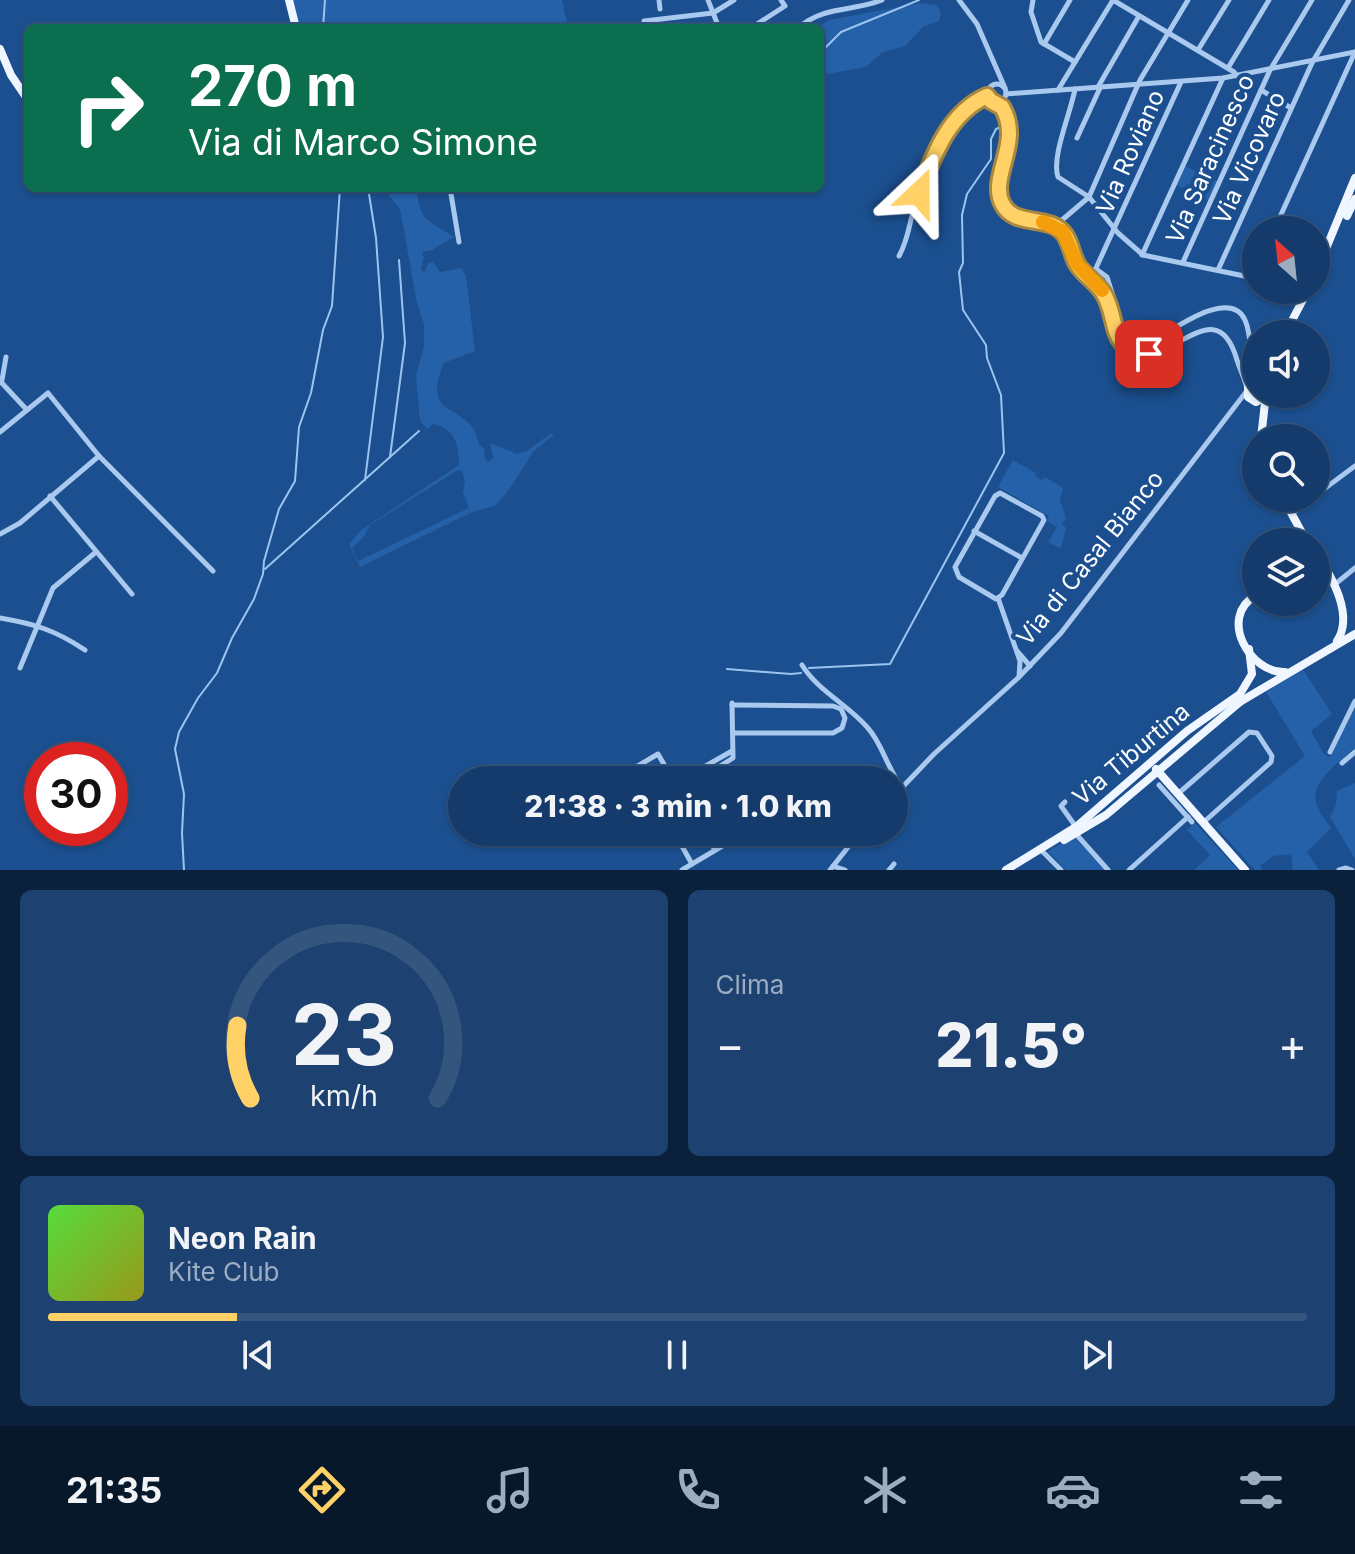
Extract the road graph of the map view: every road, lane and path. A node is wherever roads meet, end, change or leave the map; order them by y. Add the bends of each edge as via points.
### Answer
1 (289, 0) edge
2 (659, 0) edge
3 (708, 0) edge
4 (734, 0) edge
5 (781, 0) edge
6 (882, 0) edge
7 (959, 0) edge
8 (1033, 0) edge
9 (1070, 0) edge
10 (1113, 0) edge
11 (1130, 0) edge
12 (1188, 0) edge
13 (1229, 0) edge
14 (1269, 0) edge
15 (1312, 0) edge
16 (1349, 0) edge
17 (1125, 8) junction
18 (660, 9) dead end
19 (713, 13) junction
20 (1139, 16) junction
21 (644, 21) dead end
22 (295, 24) edge
23 (717, 24) edge
24 (757, 24) edge
25 (804, 24) edge
26 (1168, 33) junction
27 (1044, 44) junction
28 (0, 49) edge
29 (1198, 50) junction
30 (1355, 52) edge
31 (1313, 61) junction
32 (1075, 62) junction
33 (1228, 68) junction
34 (1270, 70) junction
35 (995, 71) junction
36 (1237, 76) junction
37 (1223, 78) junction
38 (1140, 82) junction
39 (1181, 82) junction
40 (994, 85) junction
41 (1098, 88) junction
42 (1075, 89) junction
43 (1058, 90) junction
44 (1261, 90) junction
45 (24, 94) edge
46 (1005, 94) junction
47 (987, 96) junction
48 (996, 103) junction
49 (1291, 108) junction
50 (1005, 110) junction
51 (1077, 138) dead end
52 (1355, 178) edge
53 (451, 192) edge
54 (1089, 197) junction
55 (1355, 199) edge
56 (1280, 216) edge
57 (1055, 226) junction
58 (1114, 230) junction
59 (459, 242) dead end
60 (1330, 242) edge
61 (1330, 252) edge
62 (1142, 255) junction
63 (899, 256) dead end
64 (1183, 262) junction
65 (1096, 269) junction
66 (1218, 270) junction
67 (1242, 275) edge
68 (1091, 279) junction
69 (1113, 296) dead end
70 (1118, 309) dead end
71 (1111, 311) junction
72 (1245, 320) edge
73 (1173, 330) junction
74 (1179, 341) junction
75 (1150, 343) dead end
76 (6, 357) dead end
77 (1238, 364) junction
78 (1242, 369) edge
79 (1242, 375) edge
80 (1, 381) edge
81 (1242, 400) edge
82 (1240, 403) joint
83 (27, 410) junction
84 (0, 432) edge
85 (99, 456) junction
86 (1355, 466) edge
87 (1330, 485) edge
88 (50, 496) junction
89 (974, 531) junction
90 (0, 534) edge
91 (96, 552) junction
92 (1022, 558) junction
93 (1355, 568) edge
94 (213, 571) dead end
95 (1330, 577) edge
96 (1330, 581) edge
97 (1333, 583) junction
98 (132, 594) dead end
99 (998, 598) junction
100 (1242, 606) edge
101 (1344, 611) junction
102 (0, 618) edge
103 (1354, 623) edge
104 (38, 624) junction
105 (1355, 634) edge
106 (1329, 647) junction
107 (1249, 649) junction
108 (85, 650) dead end
109 (1045, 650) junction
110 (1022, 659) junction
111 (802, 665) dead end
112 (1030, 666) junction
113 (20, 668) dead end
114 (1290, 670) junction
115 (1019, 677) junction
116 (1355, 701) edge
117 (733, 733) junction
118 (732, 751) junction
119 (1330, 752) dead end
120 (1355, 752) edge
121 (1342, 763) dead end
122 (708, 764) joint
123 (638, 766) edge
124 (665, 766) edge
125 (705, 766) edge
126 (722, 766) edge
127 (890, 766) edge
128 (1155, 769) junction
129 (908, 781) edge
130 (1176, 796) junction
131 (1065, 802) dead end
132 (1205, 821) junction
133 (1076, 831) junction
134 (682, 846) edge
135 (713, 846) edge
136 (722, 846) edge
137 (849, 846) edge
138 (715, 850) junction
139 (1047, 852) junction
140 (692, 864) junction
141 (894, 864) dead end
142 (831, 868) edge
143 (682, 870) edge
144 (845, 870) edge
145 (889, 870) edge
146 (1006, 870) edge
147 (1015, 870) edge
148 (1061, 870) edge
149 (1108, 870) edge
150 (1129, 870) edge
151 (1247, 870) edge
152 (1339, 870) edge
153 (1352, 870) edge

1 - 22 main road
2 - 18 street
3 - 19 street
4 - 19 street
5 - 24 street via 785,6
6 - 25 street via 824,12
7 - 35 street via 977,24
8 - 27 street via 1031,12
9 - 27 street
10 - 17 street
10 - 32 street
11 - 17 street
12 - 26 street
13 - 29 street
14 - 33 street
15 - 34 street, Via Saracinesco
16 - 31 street, Via Vicovaro
17 - 20 street
19 - 21 street
19 - 23 street
20 - 26 street
20 - 41 street
26 - 29 street
26 - 38 street
27 - 32 street
28 - 45 main road
29 - 33 street
30 - 31 street
30 - 56 street
31 - 34 street
31 - 49 street, Via Vicovaro
32 - 43 street
33 - 36 street
34 - 36 street
34 - 44 street, Via Saracinesco
35 - 40 street
35 - 46 street
36 - 37 street
37 - 39 street
37 - 62 street
38 - 39 street
38 - 41 street
38 - 54 street
39 - 58 street, Via Roviano
40 - 46 street
40 - 47 street
41 - 42 street
41 - 51 street
42 - 43 street
42 - 54 street via 1056,174
43 - 46 street
44 - 49 street
44 - 64 street, Via Saracinesco
46 - 48 street
46 - 50 street
47 - 48 street
47 - 63 street via 942,138
48 - 50 street
49 - 66 street, Via Vicovaro
50 - 57 street via 1010,135 1002,202 1017,217
52 - 60 main road
53 - 59 street
54 - 57 street
54 - 58 street
55 - 61 main road
57 - 68 street
58 - 62 street
58 - 65 street, Via Roviano
62 - 64 street
64 - 66 street
65 - 68 street, Via Roviano
65 - 69 street via 1107,277
66 - 67 street
68 - 71 street
70 - 71 street
71 - 74 street via 1117,336 1134,351 1149,354
72 - 73 street via 1233,307 1218,307
73 - 74 street
73 - 75 street
74 - 77 street via 1200,330 1218,330 1228,338
76 - 80 street
77 - 78 street
77 - 79 street
80 - 83 street
81 - 82 street, Via di Casal Bianco
82 - 109 street, Via di Casal Bianco
83 - 84 street
83 - 85 street via 48,393
85 - 88 street
85 - 94 street
86 - 87 street
88 - 90 street
88 - 91 street
89 - 92 street
89 - 92 street via 996,495 1007,496 1044,519
89 - 99 street via 956,573
91 - 98 street
91 - 104 street via 56,584
92 - 99 street
93 - 97 street
95 - 97 main road
96 - 97 main road
97 - 101 main road
99 - 110 street
100 - 107 main road via 1238,629
101 - 103 main road
101 - 106 main road via 1344,630
102 - 104 street
104 - 108 street
104 - 113 street
105 - 106 main road
106 - 114 main road
107 - 114 main road via 1267,670
107 - 128 main road, Via Tiburtina via 1252,674 1244,690 1187,731
109 - 110 street
109 - 112 street, Via di Casal Bianco
110 - 112 street
110 - 115 street
111 - 127 street via 867,726
112 - 115 street, Via di Casal Bianco
114 - 128 main road
115 - 129 street, Via di Casal Bianco
116 - 119 street
117 - 117 street via 732,704 833,706 845,718 834,733
117 - 118 street
118 - 122 street
118 - 126 street via 731,760
120 - 121 street
122 - 125 street
123 - 124 street via 658,754
128 - 130 main road
128 - 133 main road, Via Tiburtina
128 - 133 main road via 1104,816
128 - 139 main road, Via Tiburtina
130 - 132 main road
130 - 132 street via 1249,732 1257,733 1271,762
130 - 150 street via 1190,820
130 - 151 main road
131 - 133 street via 1061,806
132 - 151 main road
133 - 139 main road
133 - 146 main road, Via Tiburtina
133 - 149 street
134 - 140 street
135 - 138 street
136 - 138 street
137 - 142 street
138 - 140 street
139 - 147 main road, Via Tiburtina
139 - 148 street
140 - 143 street
141 - 145 street
142 - 144 street
152 - 153 street

